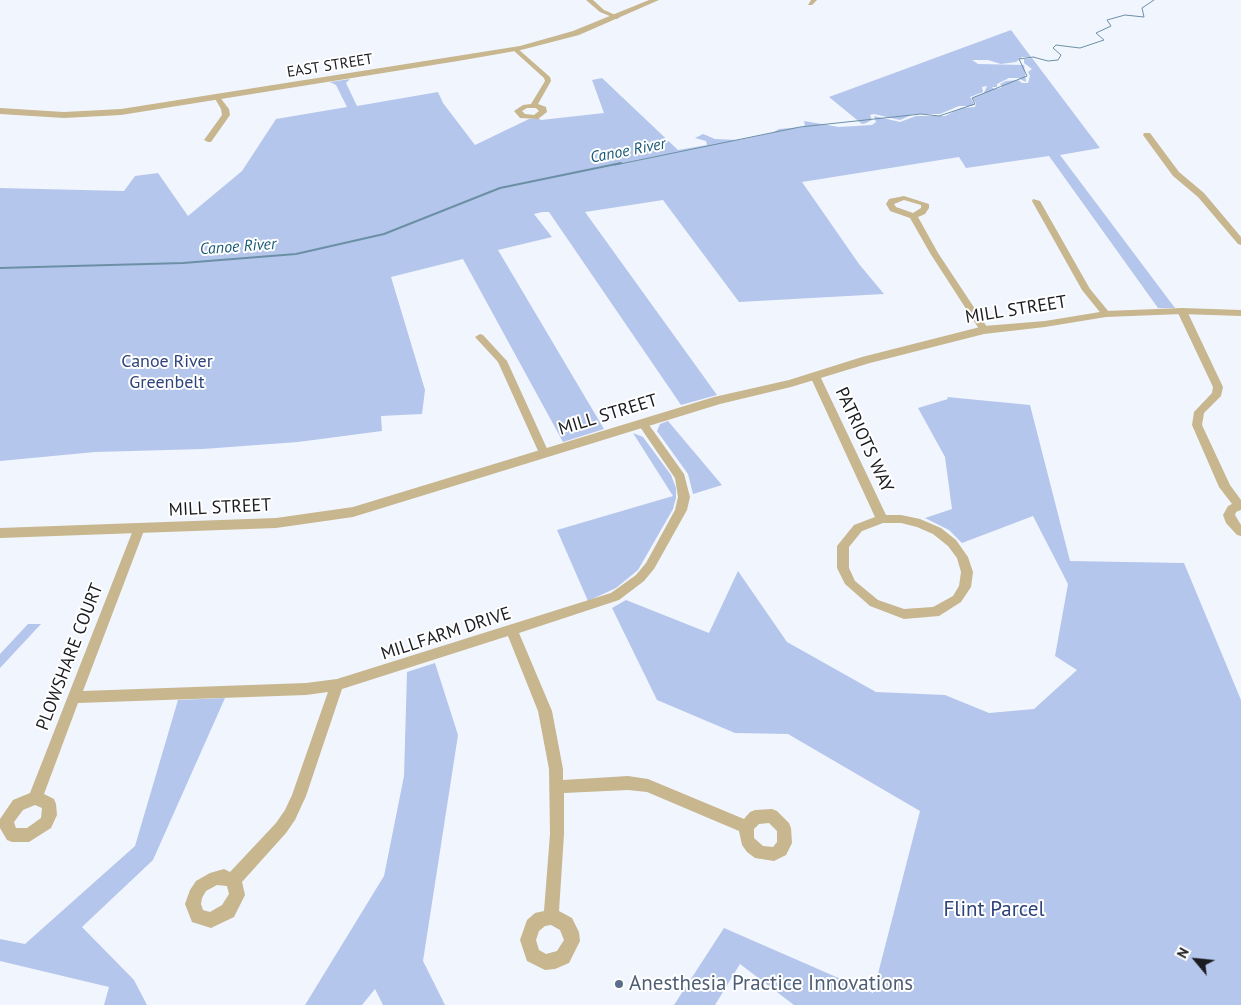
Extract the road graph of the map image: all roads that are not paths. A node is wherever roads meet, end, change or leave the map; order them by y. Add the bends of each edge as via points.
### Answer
1 (589, 0) edge
2 (655, 0) edge
3 (617, 17) junction
4 (515, 49) junction
5 (217, 97) junction
6 (534, 105) dead end
7 (0, 111) edge
8 (1147, 135) dead end
9 (208, 140) dead end
10 (1036, 201) dead end
11 (913, 216) dead end
12 (1241, 242) edge
13 (1182, 311) junction
14 (1241, 313) edge
15 (1106, 314) junction
16 (984, 330) junction
17 (480, 337) dead end
18 (815, 376) junction
19 (643, 424) junction
20 (544, 453) junction
21 (1240, 505) edge
22 (882, 519) junction
23 (139, 528) junction
24 (1241, 532) edge
25 (0, 533) edge
26 (512, 631) junction
27 (337, 685) junction
28 (74, 697) junction
29 (558, 787) junction
30 (35, 798) dead end
31 (746, 826) dead end
32 (232, 881) dead end
33 (551, 917) dead end

1 - 3 street via 602,11
2 - 3 street, EAST STREET
3 - 4 street, EAST STREET via 576,33
4 - 5 street, EAST STREET
4 - 6 street via 547,76 548,81
5 - 7 street, EAST STREET via 91,114
5 - 9 street via 226,115
8 - 12 street via 1176,174 1201,195
10 - 15 street via 1086,290
11 - 16 street
13 - 14 street, MILL STREET
13 - 15 street, MILL STREET
13 - 21 street via 1218,387 1217,394 1197,415 1197,425 1225,487
15 - 16 street, MILL STREET
16 - 18 street, MILL STREET
17 - 20 street via 502,361
18 - 19 street, MILL STREET via 710,402
18 - 22 street, PATRIOTS WAY
19 - 20 street, MILL STREET
19 - 26 street, MILLFARM DRIVE via 676,470 684,490 681,510 650,566 615,597
20 - 23 street, MILL STREET via 353,512 276,523
21 - 24 street via 1232,509 1230,515 1232,523
22 - 22 street, PATRIOTS WAY via 858,528 843,546 843,568 857,591 883,608 910,614 935,612 957,599 965,586 967,572 952,543 920,523
23 - 25 street, MILL STREET
23 - 28 street, PLOWSHARE COURT
26 - 27 street, MILLFARM DRIVE
26 - 29 street via 545,712
27 - 28 street, MILLFARM DRIVE via 306,689
27 - 32 street via 290,815
28 - 30 street, PLOWSHARE COURT
29 - 31 street via 638,784 658,789
29 - 33 street

